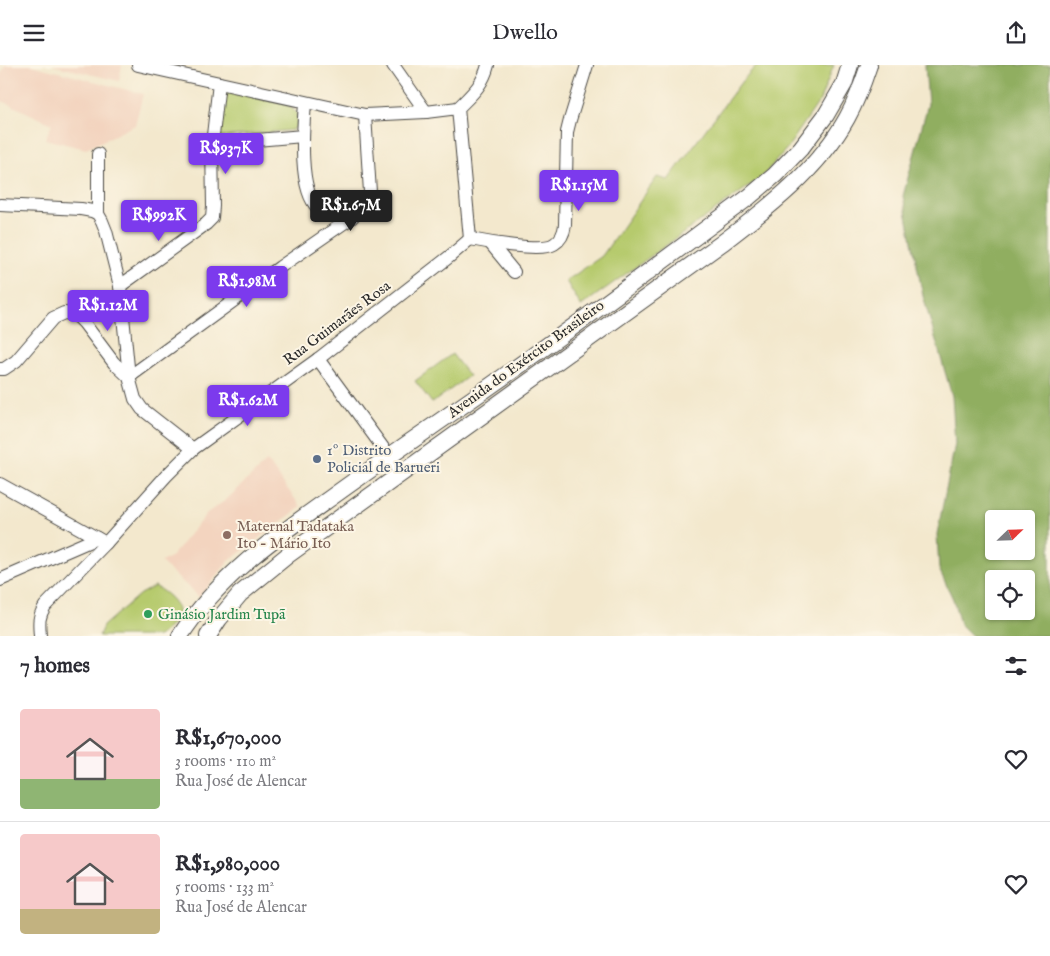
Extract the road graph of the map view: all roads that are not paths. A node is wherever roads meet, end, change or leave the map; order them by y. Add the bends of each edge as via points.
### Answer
1 (138, 65) edge
2 (393, 65) edge
3 (488, 65) edge
4 (587, 65) edge
5 (850, 65) edge
6 (869, 65) edge
7 (219, 83) junction
8 (305, 103) junction
9 (458, 108) junction
10 (426, 111) junction
11 (365, 115) junction
12 (303, 136) junction
13 (212, 144) junction
14 (98, 154) dead end
15 (0, 205) edge
16 (98, 214) junction
17 (351, 218) junction
18 (470, 239) junction
19 (491, 243) junction
20 (514, 272) dead end
21 (120, 287) junction
22 (318, 359) junction
23 (0, 369) edge
24 (129, 377) junction
25 (193, 449) junction
26 (388, 456) junction
27 (400, 474) junction
28 (0, 484) edge
29 (101, 541) junction
30 (0, 580) edge
31 (40, 636) edge
32 (180, 636) edge
33 (208, 636) edge

1 - 7 street
2 - 10 street
3 - 9 street via 478,88
4 - 19 street via 567,132 564,233 552,246
5 - 26 main road, Avenida do Exército Brasileiro via 844,84 826,115 775,175 496,382
6 - 27 main road, Avenida do Exército Brasileiro via 847,119 828,147 785,193 722,243
7 - 8 street
7 - 13 street
8 - 11 street
8 - 12 street
9 - 10 street
9 - 18 street
10 - 11 street
11 - 17 street via 370,192 367,201
12 - 13 street
12 - 17 street via 310,198 329,215
13 - 21 street via 212,218
14 - 16 street
15 - 16 street via 81,209
16 - 21 street via 106,231
17 - 24 street
18 - 19 street
18 - 22 street, Rua Guimarães Rosa
19 - 20 street
21 - 24 street
22 - 25 street, Rua Guimarães Rosa
22 - 26 street
23 - 24 street via 16,361 54,318 64,313 75,314
24 - 25 street via 135,399 142,409
25 - 29 street, Rua Guimarães Rosa
26 - 27 street
26 - 32 main road, Avenida do Exército Brasileiro via 243,564 221,585
27 - 33 main road, Avenida do Exército Brasileiro via 240,594
28 - 29 street
29 - 30 street
29 - 31 street, Rua Guimarães Rosa via 40,614

